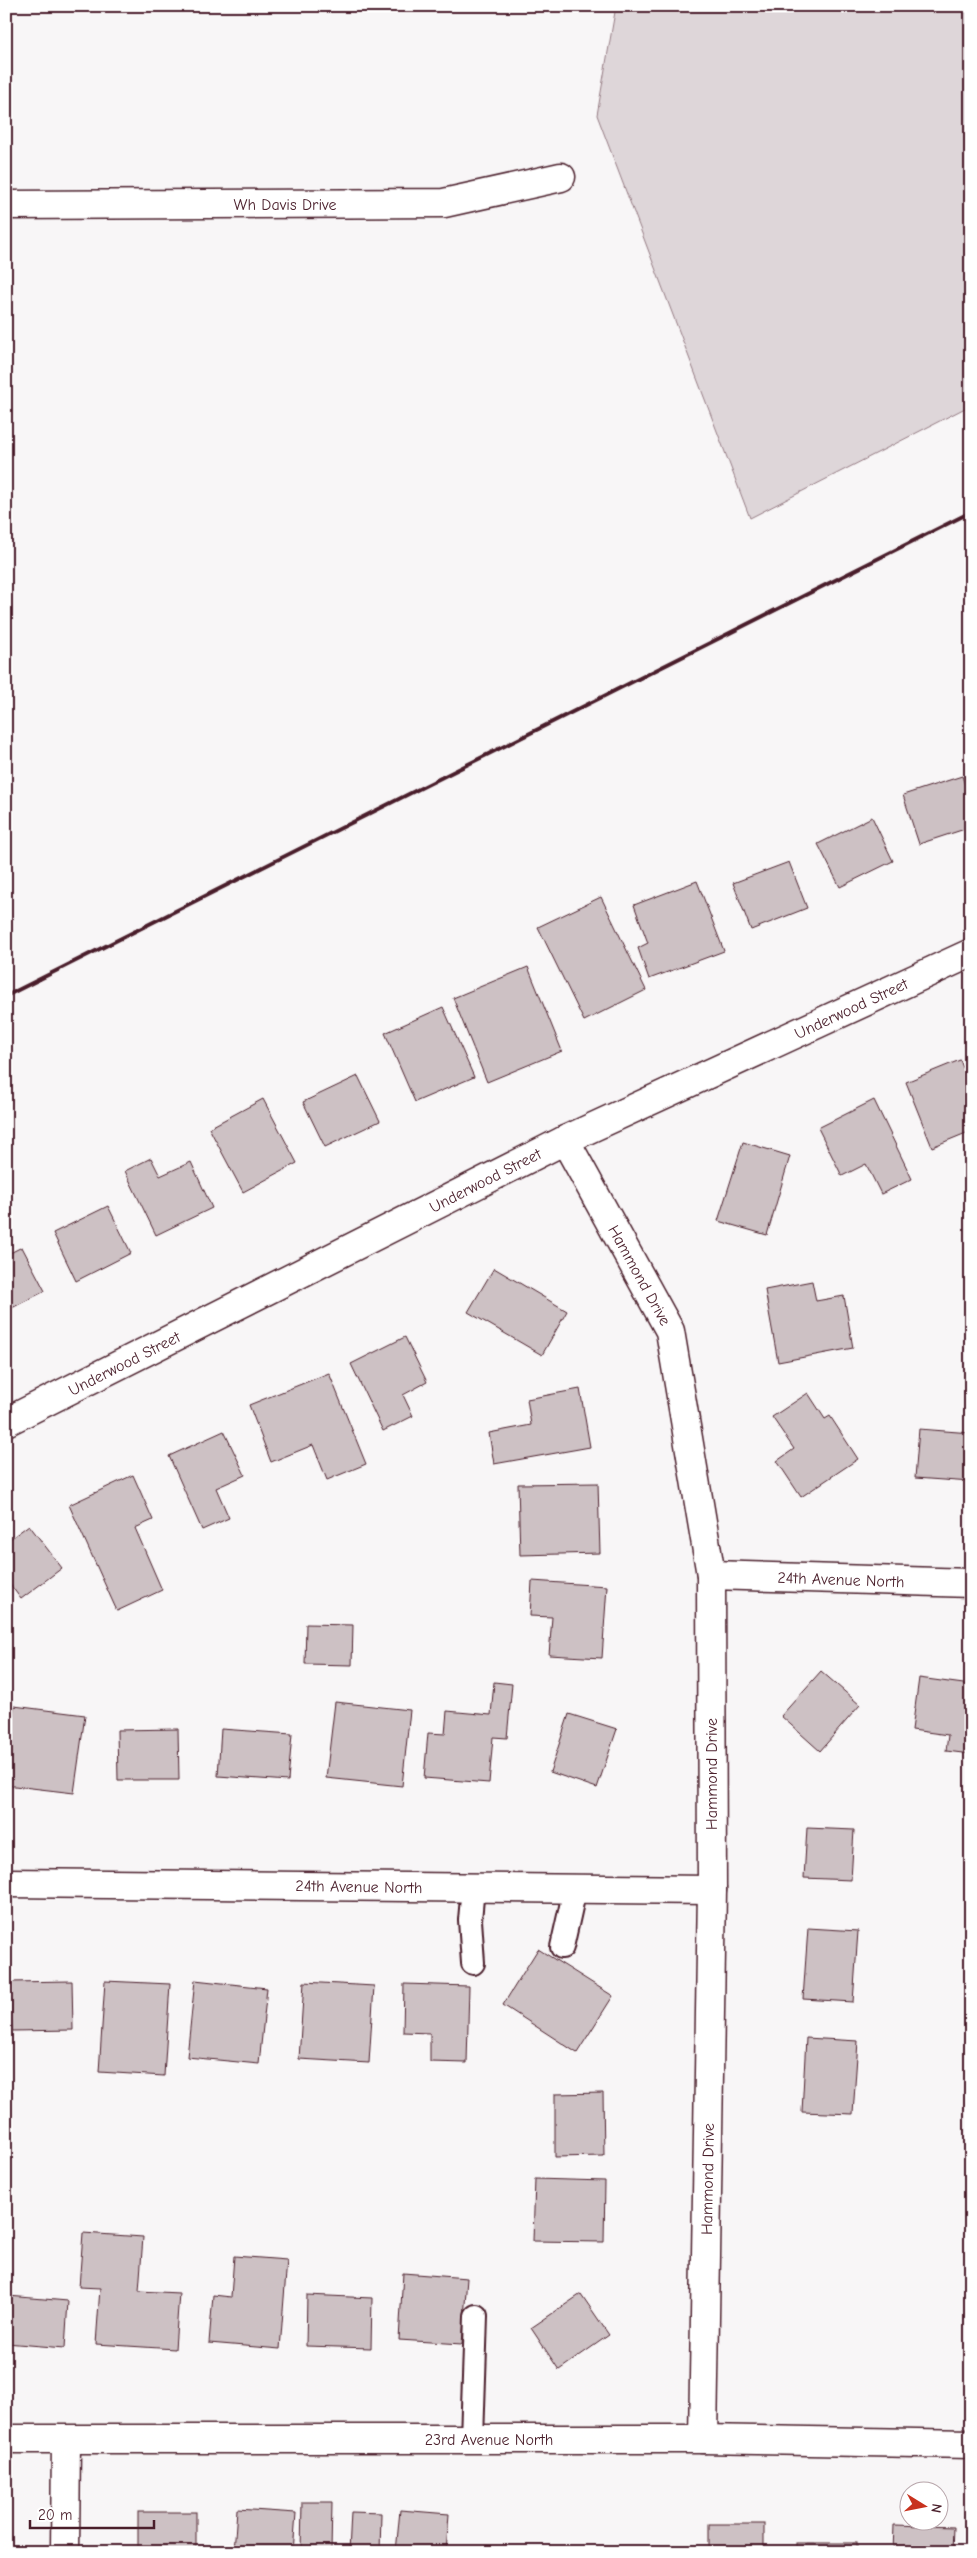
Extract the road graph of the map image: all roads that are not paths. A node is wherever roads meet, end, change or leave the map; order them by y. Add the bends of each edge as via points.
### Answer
1 (560, 177) dead end
2 (6, 205) edge
3 (971, 953) edge
4 (565, 1140) junction
5 (6, 1422) edge
6 (711, 1575) junction
7 (971, 1583) edge
8 (6, 1882) edge
9 (473, 1888) junction
10 (575, 1888) junction
11 (712, 1890) junction
12 (562, 1947) dead end
13 (473, 1963) dead end
14 (476, 2316) dead end
15 (6, 2439) edge
16 (472, 2439) junction
17 (703, 2439) junction
18 (66, 2440) junction
19 (971, 2444) edge
20 (65, 2552) edge

1 - 2 street, Wh Davis Drive via 444,203
3 - 4 street, Underwood Street
4 - 5 street, Underwood Street
4 - 6 street, Hammond Drive via 670,1331
6 - 7 street, 24th Avenue North
6 - 11 street, Hammond Drive
8 - 9 street, 24th Avenue North
9 - 10 street, 24th Avenue North
9 - 13 lane via 470,1920
10 - 11 street, 24th Avenue North
10 - 12 lane
11 - 17 street, Hammond Drive
14 - 16 lane
15 - 18 street, 23rd Avenue North
16 - 17 street, 23rd Avenue North
16 - 18 street, 23rd Avenue North
17 - 19 street, 23rd Avenue North
18 - 20 street

